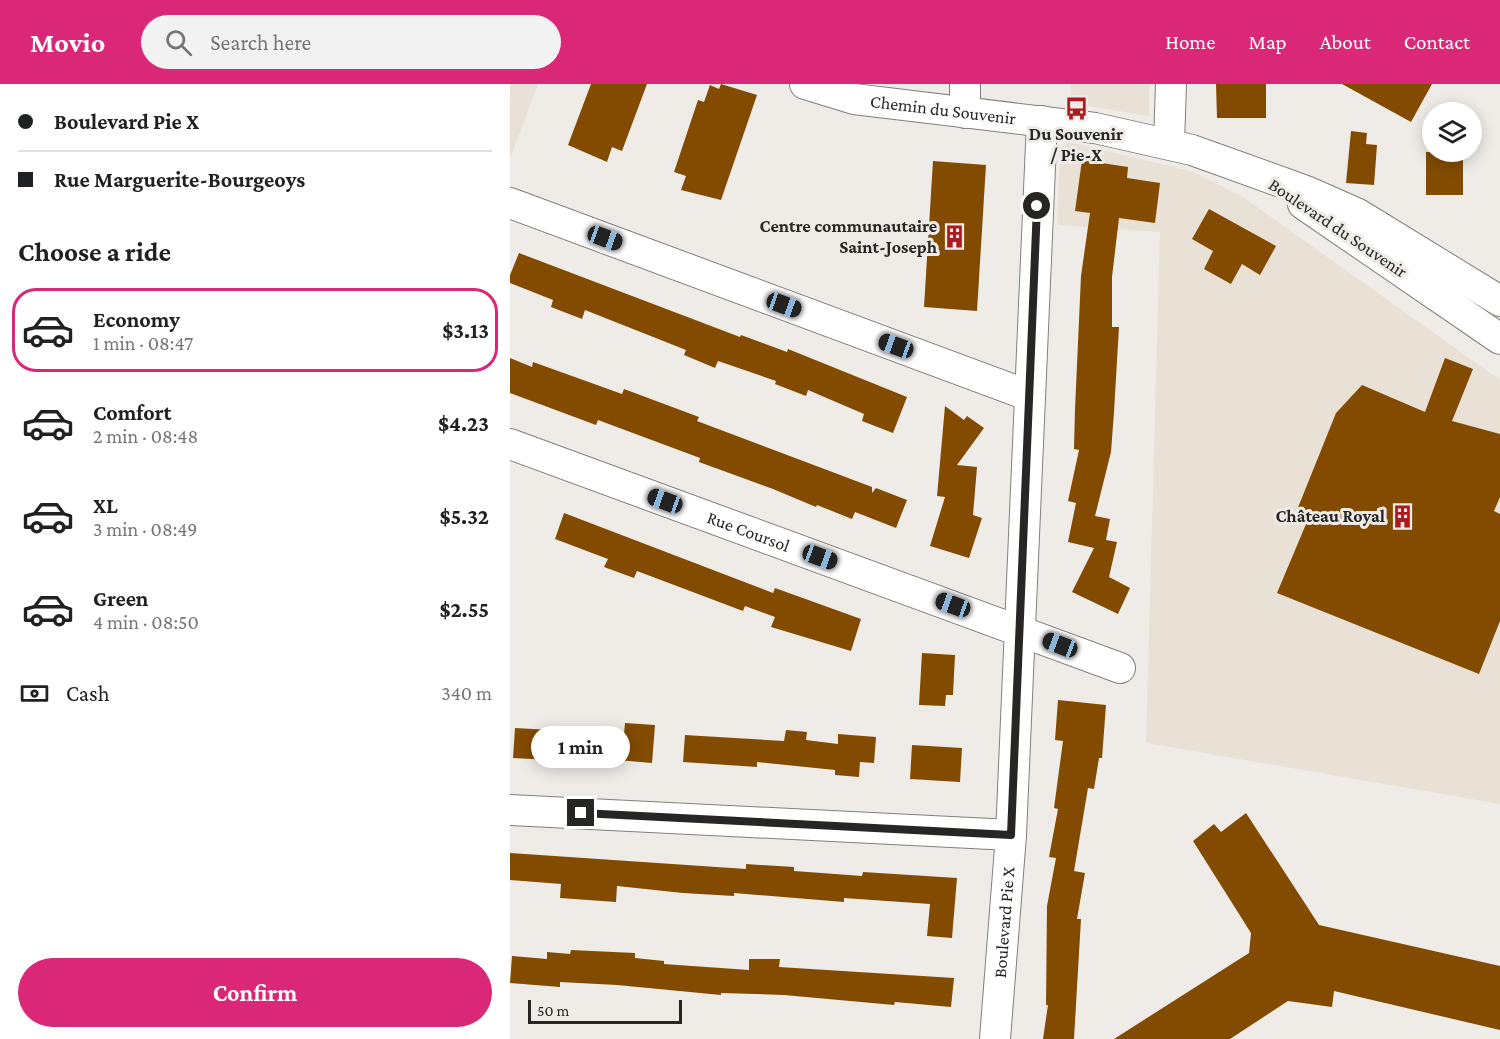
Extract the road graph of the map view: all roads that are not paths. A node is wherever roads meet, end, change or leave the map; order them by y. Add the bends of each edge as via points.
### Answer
1 (805, 84) edge
2 (1171, 84) edge
3 (965, 98) edge
4 (1042, 121) junction
5 (1169, 143) junction
6 (1255, 173) junction
7 (510, 203) edge
8 (1500, 301) edge
9 (1500, 339) edge
10 (1030, 396) junction
11 (510, 444) edge
12 (1020, 630) junction
13 (1120, 668) dead end
14 (510, 810) edge
15 (1011, 835) junction
16 (995, 1039) edge

1 - 3 street, Chemin du Souvenir via 854,99
2 - 5 street
3 - 4 street, Chemin du Souvenir
4 - 5 street, Chemin du Souvenir
4 - 10 street, Boulevard Pie X
5 - 6 street, Chemin du Souvenir
6 - 8 street, Boulevard du Souvenir via 1358,214
6 - 9 street, Boulevard du Souvenir
7 - 10 street
10 - 12 street, Boulevard Pie X
11 - 12 street, Rue Coursol
12 - 13 street, Rue Coursol
12 - 15 street, Boulevard Pie X
14 - 15 street
15 - 16 street, Boulevard Pie X

